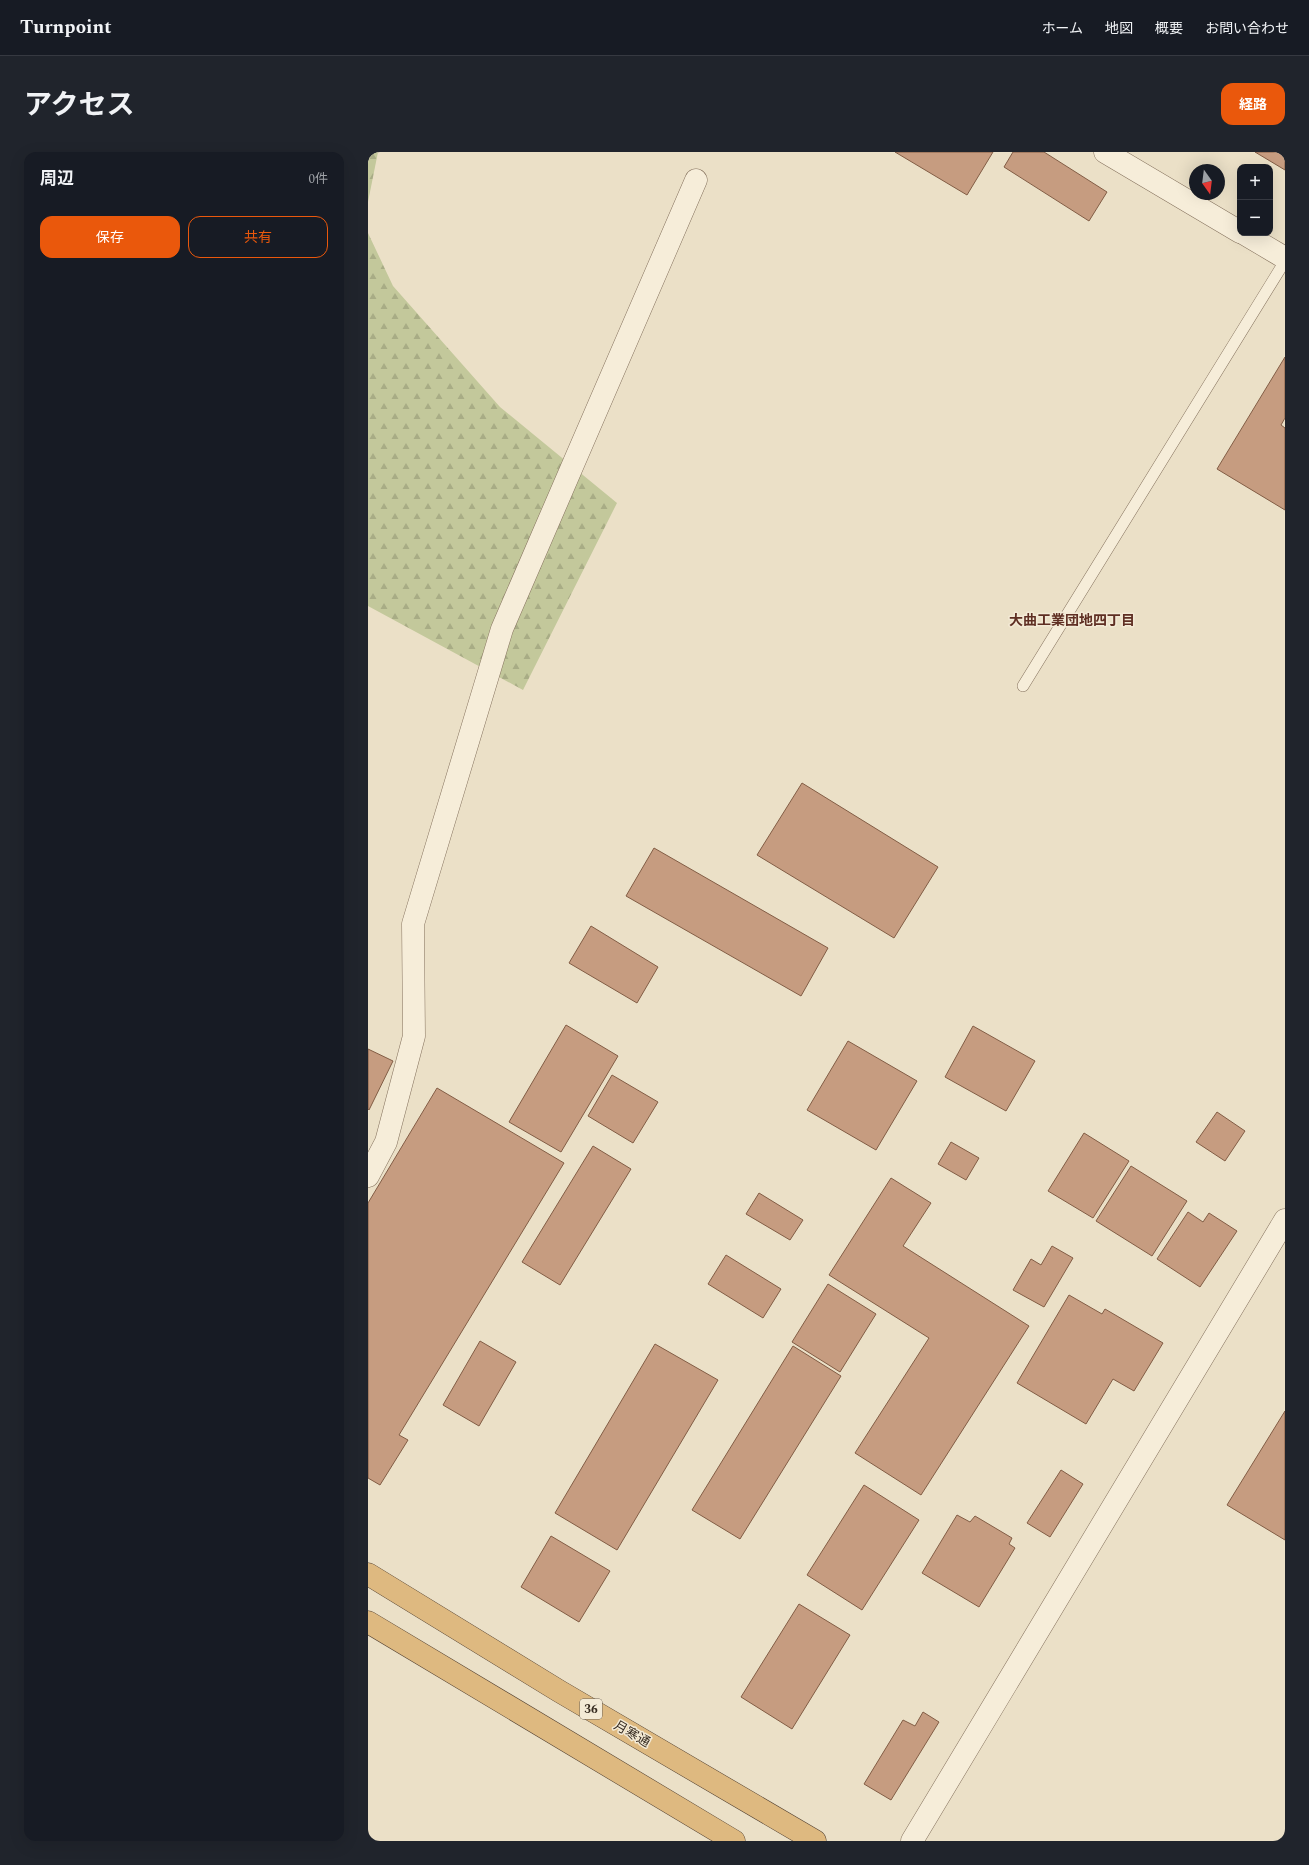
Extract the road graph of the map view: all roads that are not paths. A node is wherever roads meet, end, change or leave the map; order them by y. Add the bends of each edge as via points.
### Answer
1 (1104, 152) edge
2 (696, 180) dead end
3 (1237, 230) edge
4 (1248, 236) edge
5 (1285, 259) edge
6 (1023, 686) dead end
7 (368, 1176) edge
8 (1285, 1220) edge
9 (368, 1574) edge
10 (368, 1622) edge
11 (734, 1841) edge
12 (816, 1841) edge
13 (912, 1841) edge

1 - 3 street
2 - 7 street via 502,629 413,924 414,1036 386,1142
4 - 5 street
5 - 6 lane
8 - 13 street
9 - 12 highway, 月寒通 / 36 via 565,1695
10 - 11 highway

